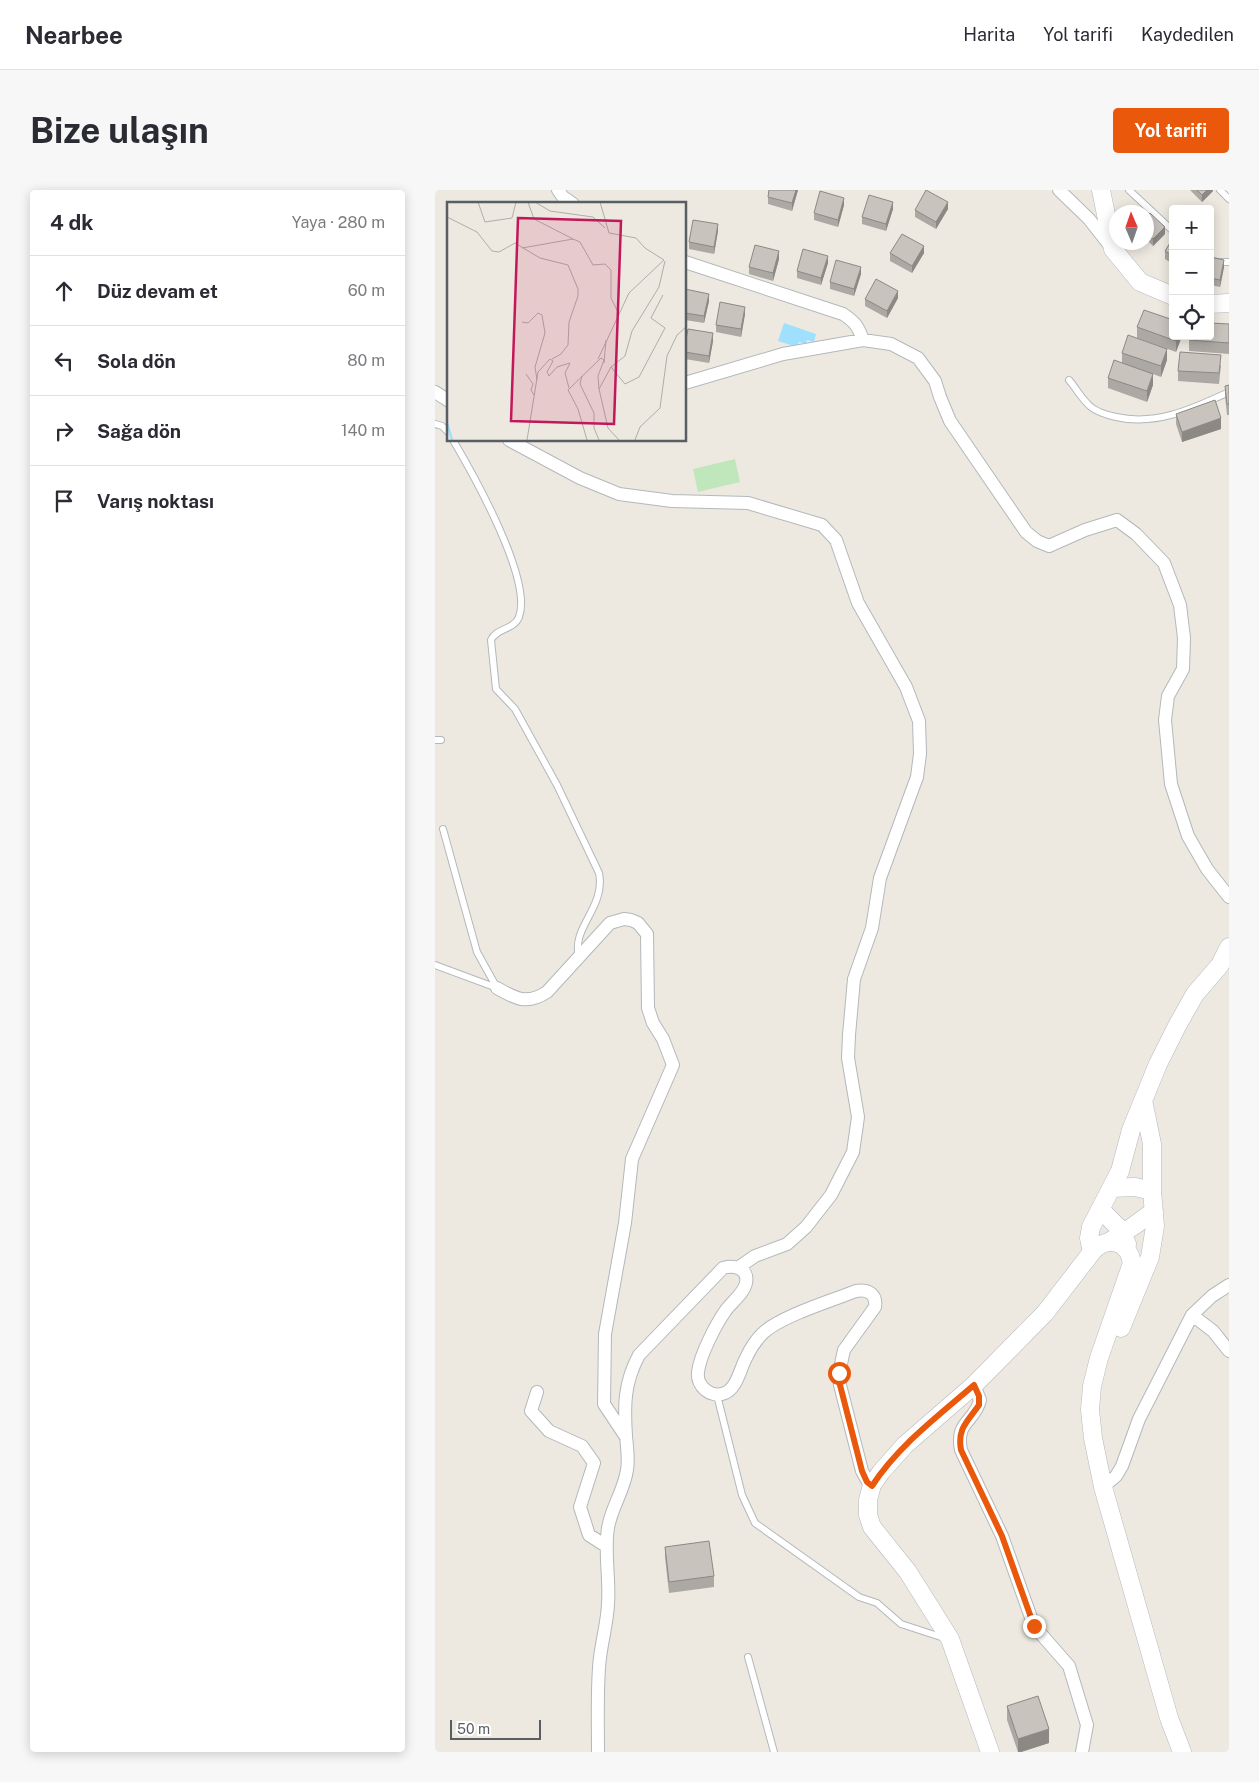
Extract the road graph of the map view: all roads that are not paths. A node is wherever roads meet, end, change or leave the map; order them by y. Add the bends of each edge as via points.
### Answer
1 (558, 190) edge
2 (1059, 190) edge
3 (1101, 190) edge
4 (1129, 190) edge
5 (1220, 190) edge
6 (1229, 199) edge
7 (570, 202) edge
8 (1169, 227) edge
9 (1109, 229) edge
10 (1109, 244) edge
11 (1114, 250) edge
12 (686, 262) edge
13 (1214, 262) edge
14 (1229, 262) edge
15 (1171, 295) edge
16 (1229, 303) edge
17 (1214, 304) edge
18 (863, 340) junction
19 (1069, 380) dead end
20 (686, 383) edge
21 (435, 392) edge
22 (1229, 392) edge
23 (447, 401) edge
24 (435, 424) edge
25 (447, 432) edge
26 (454, 441) edge
27 (511, 441) edge
28 (443, 829) dead end
29 (1229, 897) edge
30 (1229, 947) edge
31 (579, 956) junction
32 (435, 964) edge
33 (497, 988) junction
34 (1143, 1100) junction
35 (1112, 1188) junction
36 (1152, 1191) junction
37 (1100, 1209) junction
38 (1154, 1211) junction
39 (1115, 1237) junction
40 (1092, 1252) junction
41 (739, 1267) junction
42 (1229, 1285) edge
43 (1192, 1315) junction
44 (1229, 1351) edge
45 (1099, 1358) junction
46 (974, 1385) junction
47 (537, 1392) dead end
48 (717, 1395) junction
49 (626, 1437) junction
50 (872, 1486) junction
51 (1103, 1487) junction
52 (606, 1546) junction
53 (950, 1639) junction
54 (748, 1657) dead end
55 (598, 1752) edge
56 (774, 1752) edge
57 (990, 1752) edge
58 (1082, 1752) edge
59 (1182, 1752) edge

1 - 7 street
2 - 10 street
3 - 9 street
4 - 8 lane
5 - 6 lane
11 - 15 street via 1140,282
12 - 18 street via 843,314 853,321
13 - 14 lane
16 - 17 street
18 - 20 street via 783,354
18 - 29 street via 891,344 919,358 935,381 950,421 1026,532 1037,541 1049,546 1117,520 1164,563 1180,605 1184,638 1183,669 1168,696 1165,720 1171,784 1188,836 1207,869
19 - 22 lane via 1090,406 1127,419 1174,416
21 - 23 street
24 - 25 lane
26 - 31 lane via 504,537 520,586 517,622 495,634 491,640 496,689 515,709 557,784 601,881 599,897 579,937
27 - 41 street via 580,478 619,494 672,501 748,503 822,525 836,540 858,603 906,687 919,721 917,778 880,878 872,928 854,979 849,1058 858,1117 853,1152 831,1195 805,1227 787,1244 755,1256
28 - 33 lane via 477,952
30 - 34 street via 1220,965 1195,994 1177,1026
31 - 33 street via 539,997 522,1000
31 - 49 street via 610,923 631,920 643,928 647,934 648,1008 673,1065 632,1160 625,1223 605,1334 604,1404
32 - 33 lane
34 - 35 street
34 - 36 street via 1152,1144
35 - 36 street via 1135,1187
35 - 37 street
36 - 38 street
37 - 39 street via 1115,1223
37 - 40 street via 1089,1232
38 - 39 street
38 - 45 street via 1150,1257 1116,1342 1108,1353
39 - 40 street
39 - 45 street via 1128,1250 1132,1263
40 - 46 street via 1045,1313
41 - 48 street via 746,1276 746,1283 716,1324 697,1377 701,1387
41 - 49 street via 723,1268 639,1355 627,1382
42 - 43 street
43 - 44 street via 1213,1331
43 - 51 street via 1139,1419 1122,1466
45 - 51 street via 1090,1410
46 - 50 street via 905,1445
46 - 58 street via 979,1405 961,1429 961,1450 1002,1536 1034,1626 1069,1666 1087,1725
47 - 52 street via 531,1411 549,1431 583,1446 594,1463 580,1507 589,1535
48 - 50 street via 733,1387 755,1342 773,1325 856,1291 869,1291 875,1298 875,1307 844,1350 839,1373 862,1471
48 - 53 lane via 742,1495 755,1523 859,1597 877,1603 901,1624
49 - 52 street via 627,1472 611,1511
50 - 53 street via 868,1500 872,1527 907,1572
51 - 59 street via 1169,1718
52 - 55 street via 609,1584 599,1667
53 - 57 street
54 - 56 lane

